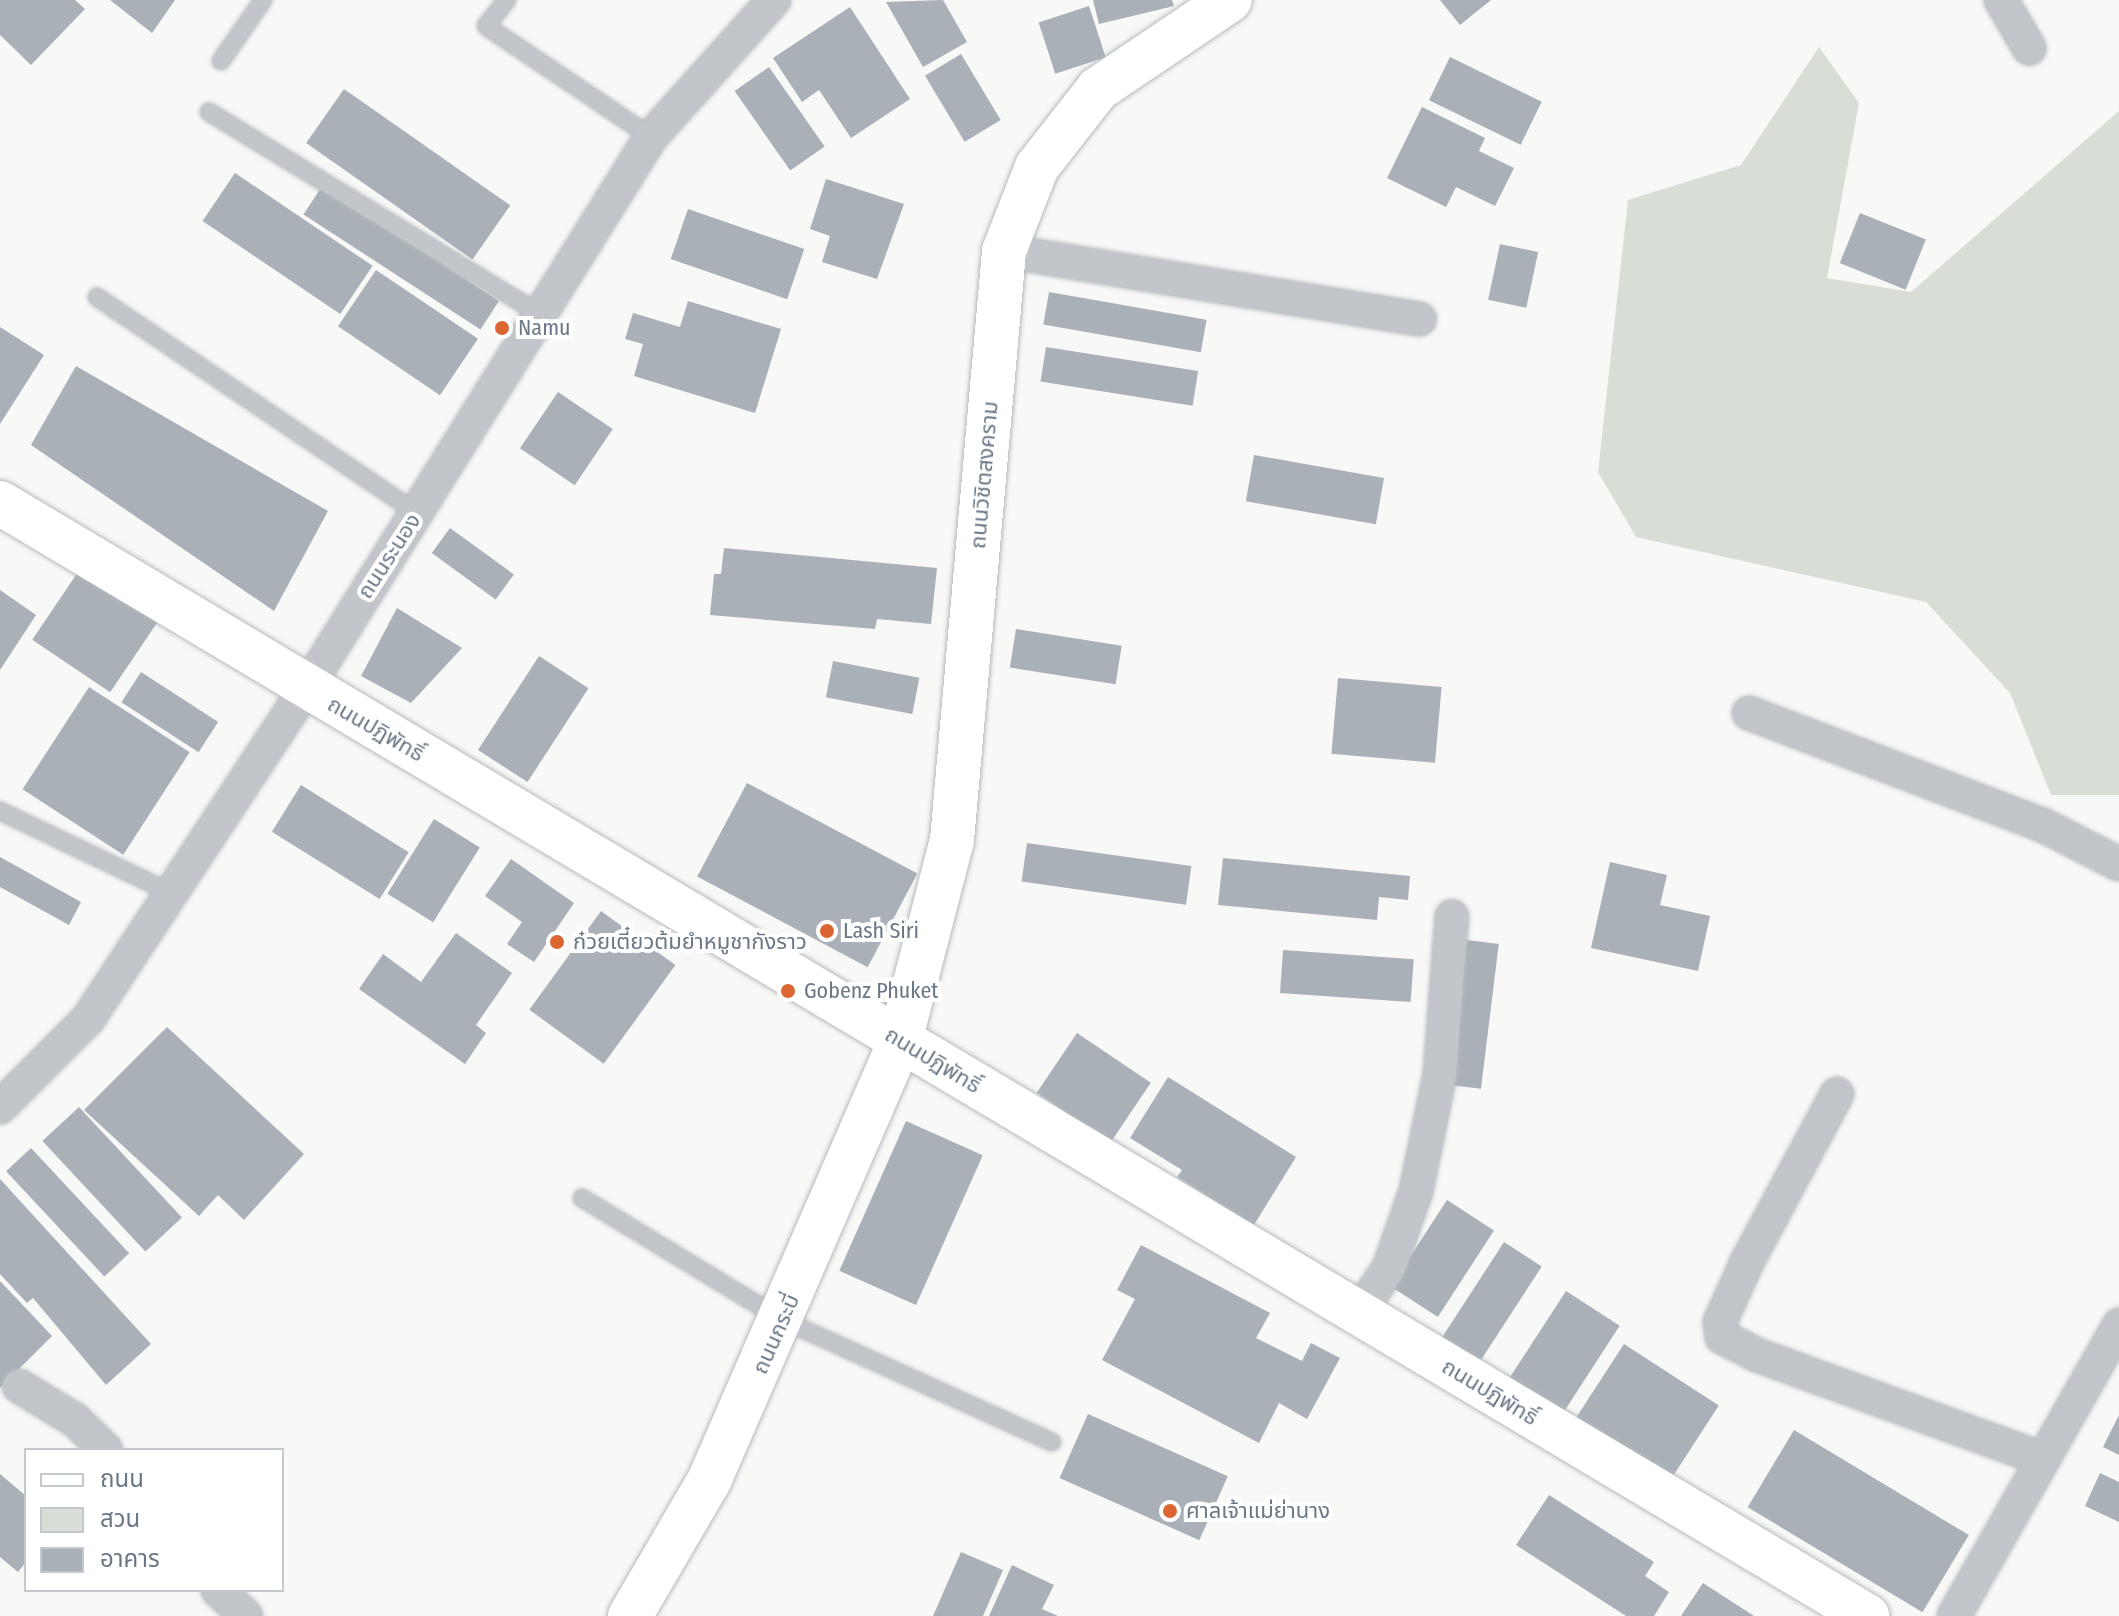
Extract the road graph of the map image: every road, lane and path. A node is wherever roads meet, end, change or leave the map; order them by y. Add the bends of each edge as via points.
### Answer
1 (263, 0) edge
2 (507, 0) edge
3 (774, 0) edge
4 (1230, 0) edge
5 (2001, 0) edge
6 (2029, 48) dead end
7 (221, 61) dead end
8 (209, 112) dead end
9 (651, 137) junction
10 (1004, 251) junction
11 (97, 297) dead end
12 (541, 315) junction
13 (1419, 319) dead end
14 (0, 503) edge
15 (417, 513) junction
16 (306, 689) junction
17 (1749, 713) dead end
18 (0, 811) edge
19 (2119, 864) edge
20 (171, 893) junction
21 (1452, 916) dead end
22 (900, 1041) junction
23 (1837, 1094) dead end
24 (1, 1105) edge
25 (582, 1198) dead end
26 (1358, 1314) junction
27 (783, 1320) junction
28 (2119, 1325) edge
29 (19, 1386) dead end
30 (1052, 1442) dead end
31 (104, 1448) edge
32 (2043, 1459) junction
33 (220, 1592) edge
34 (246, 1616) edge
35 (630, 1616) edge
36 (1867, 1616) edge
37 (1954, 1616) edge

1 - 7 lane
2 - 9 lane via 486,26
3 - 9 street, ถนนระนอง
4 - 10 street, ถนนวิชิตสงคราม via 1098,89 1037,167
5 - 6 street
8 - 12 lane
9 - 12 street, ถนนระนอง
10 - 13 street
10 - 22 street, ถนนวิชิตสงคราม via 952,840
11 - 15 lane
12 - 15 street, ถนนระนอง
14 - 16 street, ถนนปฏิพัทธิ์
15 - 16 street, ถนนระนอง
16 - 20 street, ถนนระนอง
16 - 22 street, ถนนปฏิพัทธิ์
17 - 19 street via 2043,825
18 - 20 lane
20 - 24 street, ถนนระนอง via 88,1019
21 - 26 street via 1440,1074 1416,1191 1389,1268
22 - 26 street, ถนนปฏิพัทธิ์
22 - 27 street, ถนนกระบี่
23 - 32 street via 1747,1262 1720,1322 1722,1337 1757,1355
25 - 27 lane
26 - 36 street, ถนนปฏิพัทธิ์
27 - 30 lane
27 - 35 street, ถนนกระบี่ via 709,1481
28 - 32 street
29 - 31 street via 75,1420
32 - 37 street
33 - 34 street

